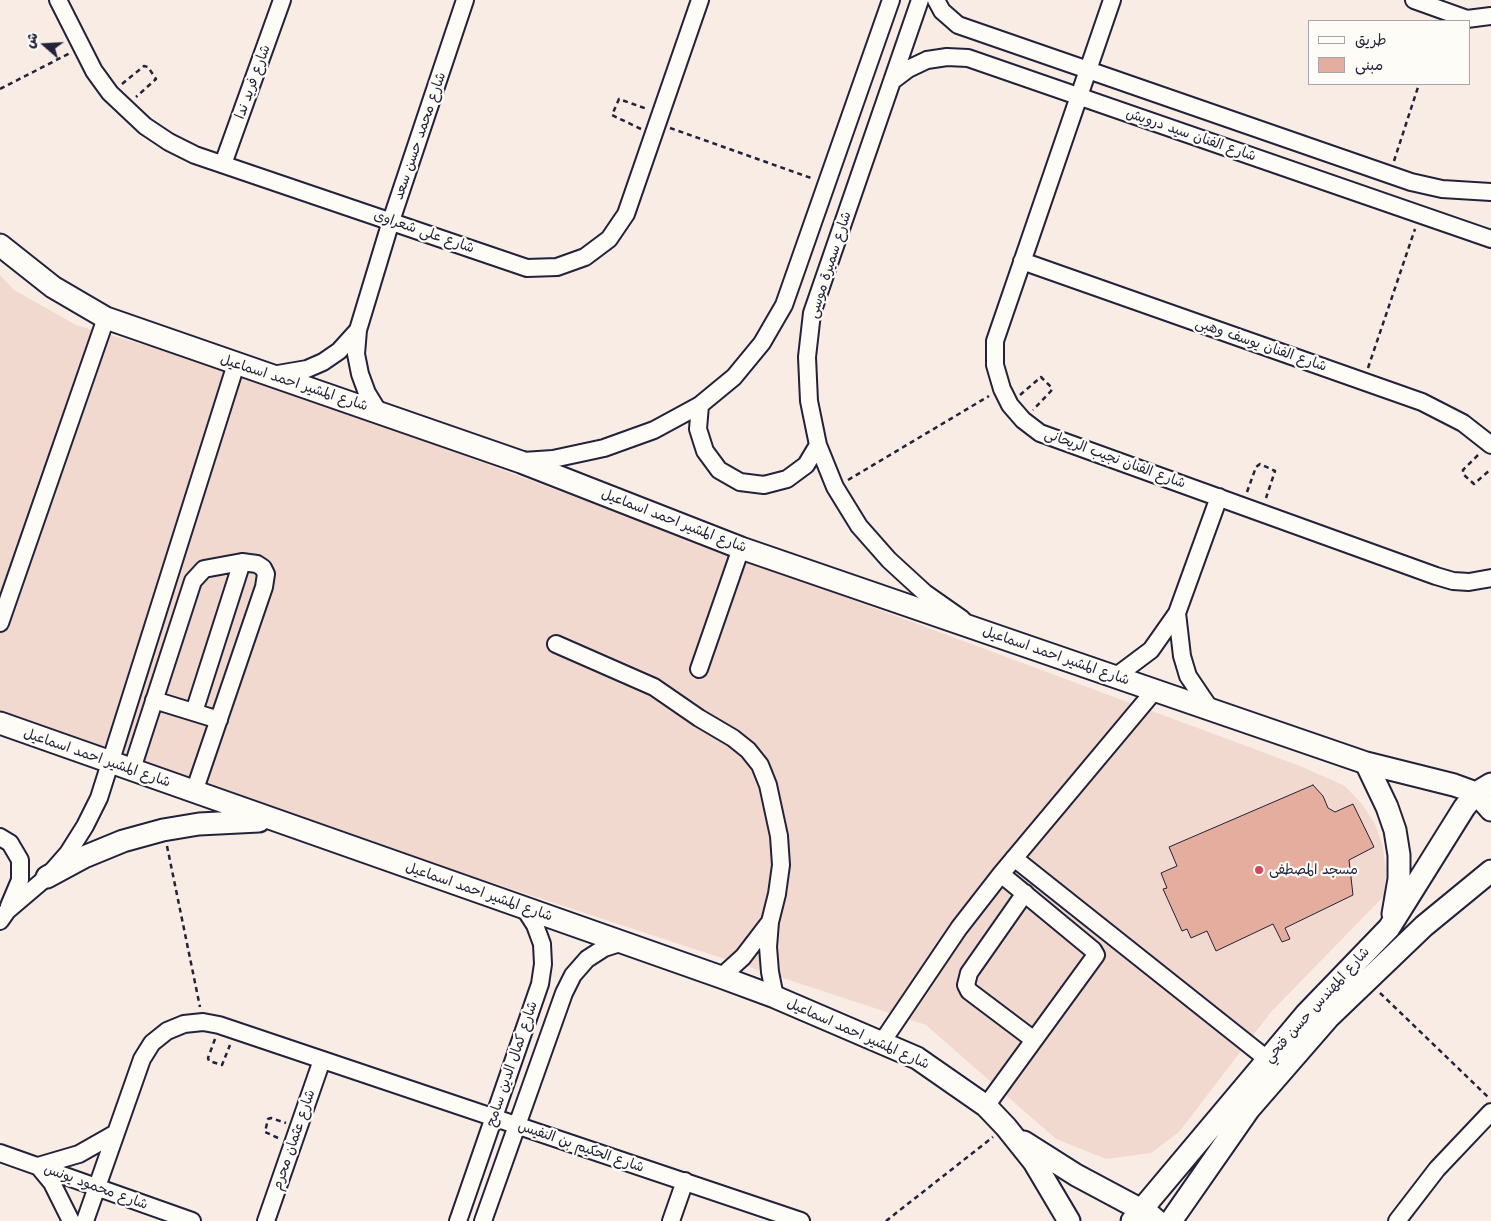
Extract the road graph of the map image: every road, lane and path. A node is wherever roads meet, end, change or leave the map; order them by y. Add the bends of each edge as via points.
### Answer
1 (58, 0) edge
2 (282, 0) edge
3 (465, 0) edge
4 (700, 0) edge
5 (891, 0) edge
6 (920, 0) edge
7 (936, 0) edge
8 (1112, 0) edge
9 (1414, 0) edge
10 (1491, 16) edge
11 (81, 47) junction
12 (1088, 70) junction
13 (892, 81) junction
14 (1419, 85) edge
15 (0, 89) edge
16 (110, 93) junction
17 (1079, 96) junction
18 (123, 107) junction
19 (657, 124) junction
20 (223, 164) junction
21 (1389, 174) junction
22 (827, 184) junction
23 (1491, 192) edge
24 (1420, 214) junction
25 (391, 221) junction
26 (1491, 239) edge
27 (0, 245) edge
28 (1022, 261) junction
29 (106, 318) junction
30 (358, 330) junction
31 (236, 364) junction
32 (270, 375) junction
33 (1364, 382) junction
34 (1002, 389) junction
35 (700, 405) junction
36 (1010, 405) junction
37 (378, 410) junction
38 (1023, 420) junction
39 (1490, 444) edge
40 (818, 445) junction
41 (521, 462) junction
42 (1491, 469) edge
43 (835, 487) junction
44 (1219, 497) junction
45 (1242, 505) junction
46 (1261, 512) junction
47 (742, 548) junction
48 (242, 562) junction
49 (1491, 578) edge
50 (1177, 613) junction
51 (0, 623) edge
52 (974, 628) junction
53 (556, 644) dead end
54 (699, 669) dead end
55 (1115, 677) junction
56 (1154, 690) junction
57 (154, 700) junction
58 (1211, 710) junction
59 (194, 712) junction
60 (219, 720) junction
61 (0, 724) edge
62 (109, 761) junction
63 (1366, 763) junction
64 (132, 769) junction
65 (1483, 789) edge
66 (194, 792) junction
67 (1491, 810) edge
68 (272, 820) junction
69 (163, 830) junction
70 (0, 837) edge
71 (1014, 858) junction
72 (1491, 871) edge
73 (1001, 874) junction
74 (47, 877) junction
75 (1024, 894) junction
76 (524, 908) junction
77 (4, 916) edge
78 (770, 922) junction
79 (1389, 928) junction
80 (623, 942) junction
81 (721, 977) junction
82 (1366, 979) junction
83 (775, 997) junction
84 (219, 1026) junction
85 (1034, 1040) junction
86 (882, 1042) junction
87 (1268, 1059) junction
88 (322, 1060) junction
89 (1491, 1100) edge
90 (986, 1106) junction
91 (1491, 1112) edge
92 (494, 1118) junction
93 (517, 1125) junction
94 (299, 1127) junction
95 (1010, 1131) junction
96 (116, 1133) junction
97 (293, 1144) junction
98 (0, 1153) edge
99 (1180, 1165) junction
100 (38, 1166) junction
101 (685, 1182) junction
102 (1196, 1183) junction
103 (96, 1187) junction
104 (1143, 1217) edge
105 (71, 1221) edge
106 (84, 1221) edge
107 (192, 1221) edge
108 (266, 1221) edge
109 (458, 1221) edge
110 (484, 1221) edge
111 (671, 1221) edge
112 (801, 1221) edge
113 (886, 1221) edge
114 (1069, 1221) edge
115 (1171, 1221) edge
116 (1397, 1221) edge

1 - 11 street, شارع على شعراوى
2 - 20 street, شارع فريد ندا
3 - 25 street, شارع محمد حسن سعد
4 - 19 street, شارع على شعراوى
5 - 22 street, شارع سميرة موسى
6 - 13 street, شارع سميرة موسى
7 - 12 street, شارع الفنان سيد درويش via 942,11 958,25
8 - 12 street, شارع الفنان نجيب الريحانى
9 - 10 street via 1467,19
11 - 15 path
11 - 16 street, شارع على شعراوى
12 - 17 street, شارع الفنان نجيب الريحانى
12 - 21 street, شارع الفنان سيد درويش
13 - 17 street, شارع الفنان سيد درويش via 927,60 968,58
13 - 40 street, شارع سميرة موسى via 812,313 807,357 809,401
14 - 21 path
16 - 18 street, شارع على شعراوى
16 - 18 path via 144,66 148,67 156,79
17 - 24 street, شارع الفنان سيد درويش
17 - 28 street, شارع الفنان نجيب الريحانى
18 - 20 street, شارع على شعراوى via 169,142
19 - 19 path via 613,118 612,115 619,99
19 - 22 path
19 - 25 street, شارع على شعراوى via 626,214 609,238 585,257 557,267 527,268
20 - 25 street, شارع على شعراوى
21 - 23 street, شارع الفنان سيد درويش via 1442,189
22 - 35 street, شارع سميرة موسى via 784,305 762,343 734,377
24 - 26 street, شارع الفنان سيد درويش
24 - 33 path
25 - 30 street, شارع محمد حسن سعد
27 - 29 main road, شارع المشير احمد اسماعيل via 53,287
28 - 33 street, شارع الفنان يوسف وهبى
28 - 34 street, شارع الفنان نجيب الريحانى via 994,341 995,366
29 - 31 main road, شارع المشير احمد اسماعيل
29 - 51 street
30 - 32 street, شارع محمد حسن سعد via 339,351 322,362
30 - 37 street, شارع محمد حسن سعد via 356,354 360,374
31 - 32 main road, شارع المشير احمد اسماعيل
31 - 62 street
32 - 37 main road, شارع المشير احمد اسماعيل
33 - 39 street, شارع الفنان يوسف وهبى via 1443,412
34 - 36 street, شارع الفنان نجيب الريحانى
34 - 43 path
35 - 40 street via 698,428 705,451 719,470 740,482 764,485 786,479 806,465
35 - 41 street, شارع سميرة موسى via 654,430 604,448
36 - 38 street, شارع الفنان نجيب الريحانى
36 - 38 path via 1038,378 1043,378 1052,388
37 - 41 main road, شارع المشير احمد اسماعيل
38 - 44 street, شارع الفنان نجيب الريحانى via 1040,432
39 - 42 path via 1463,474 1474,484
40 - 43 street, شارع سميرة موسى
41 - 47 main road, شارع المشير احمد اسماعيل
43 - 52 street, شارع سميرة موسى via 859,526 889,560 925,593
44 - 45 street, شارع الفنان نجيب الريحانى
44 - 50 street
45 - 46 street, شارع الفنان نجيب الريحانى
45 - 46 path via 1260,464 1275,471
46 - 49 street, شارع الفنان نجيب الريحانى via 1453,581
47 - 52 main road, شارع المشير احمد اسماعيل
47 - 54 street
48 - 57 street via 204,569 193,581
48 - 59 street
48 - 60 street via 257,564 266,574
50 - 55 street via 1151,650
50 - 58 street via 1188,676
52 - 55 main road, شارع المشير احمد اسماعيل
53 - 78 street via 654,687 733,738 760,765 780,836 778,894
55 - 56 main road, شارع المشير احمد اسماعيل
56 - 58 main road, شارع المشير احمد اسماعيل
56 - 71 street
57 - 59 street
57 - 64 street
58 - 63 main road, شارع المشير احمد اسماعيل
59 - 60 street
60 - 66 street
61 - 62 main road, شارع المشير احمد اسماعيل
62 - 64 main road, شارع المشير احمد اسماعيل
62 - 74 street via 99,798 85,826
63 - 65 main road, شارع المشير احمد اسماعيل
63 - 79 main road via 1387,807 1399,855 1397,896
64 - 66 main road, شارع المشير احمد اسماعيل
65 - 67 main road
65 - 79 main road, شارع المهندس حسن فتحي via 1464,808
66 - 68 main road, شارع المشير احمد اسماعيل
68 - 69 main road via 199,824
68 - 76 main road, شارع المشير احمد اسماعيل
69 - 74 main road via 84,857
69 - 84 path
70 - 77 street via 10,843 20,860 20,880
71 - 73 street
71 - 87 street
72 - 82 main road, شارع المهندس حسن فتحي
73 - 75 street
73 - 86 street via 959,928
74 - 77 street
75 - 85 street via 969,973 966,985 969,991
75 - 85 street via 1096,955
76 - 80 main road, شارع المشير احمد اسماعيل
76 - 92 street, شارع كمال الدين سامح via 542,944 544,964
78 - 81 street via 743,957
78 - 83 street via 768,960
79 - 87 main road, شارع المهندس حسن فتحي
80 - 81 main road, شارع المشير احمد اسماعيل
80 - 93 street, شارع كمال الدين سامح via 604,948 586,960 573,975
81 - 83 main road, شارع المشير احمد اسماعيل
82 - 89 path
82 - 102 main road, شارع المهندس حسن فتحي via 1287,1063
83 - 86 main road, شارع المشير احمد اسماعيل
84 - 84 path via 208,1058 220,1065 224,1063
84 - 88 street, شارع الحكيم بن النفيس
84 - 96 street via 184,1024 167,1031 152,1043 142,1059
85 - 90 street
86 - 90 main road, شارع المشير احمد اسماعيل via 917,1058
87 - 99 main road, شارع المهندس حسن فتحي
88 - 92 street, شارع الحكيم بن النفيس
88 - 94 street, شارع عثمان محرم
90 - 95 main road, شارع المشير احمد اسماعيل
91 - 116 street via 1437,1169
92 - 93 street, شارع الحكيم بن النفيس
92 - 109 street, شارع كمال الدين سامح
93 - 101 street, شارع الحكيم بن النفيس
93 - 110 street, شارع كمال الدين سامح
94 - 97 street, شارع عثمان محرم
94 - 97 path via 271,1118 268,1120 264,1132
95 - 104 main road
95 - 113 path
95 - 114 main road via 1043,1176
96 - 100 street via 79,1154
96 - 103 street
97 - 108 street, شارع عثمان محرم
98 - 100 street, شارع محمود يونس
99 - 102 main road via 1184,1179
99 - 104 main road, شارع المهندس حسن فتحي
100 - 103 street, شارع محمود يونس
100 - 105 street via 52,1183
101 - 111 street
101 - 112 street, شارع الحكيم بن النفيس
102 - 115 main road, شارع المهندس حسن فتحي
103 - 106 street
103 - 107 street, شارع محمود يونس

